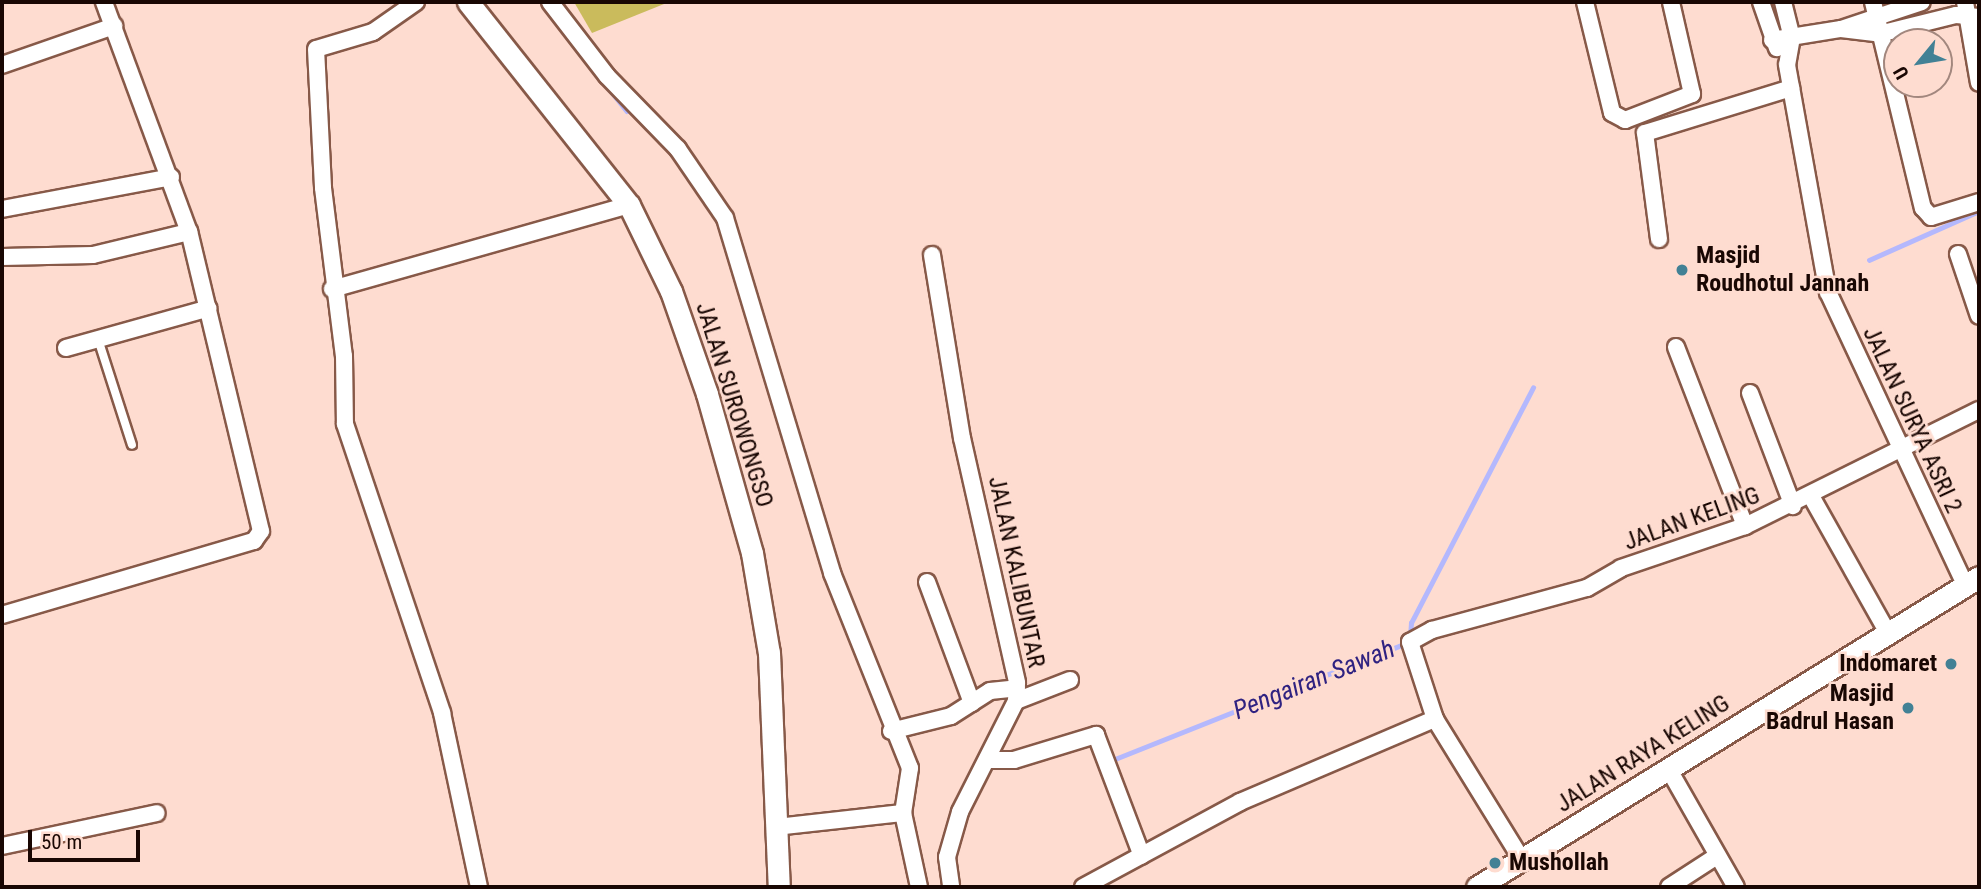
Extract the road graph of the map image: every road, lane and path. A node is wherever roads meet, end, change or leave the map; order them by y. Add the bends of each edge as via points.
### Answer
1 (104, 2) edge
2 (416, 2) edge
3 (468, 2) edge
4 (550, 2) edge
5 (1585, 2) edge
6 (1671, 2) edge
7 (1761, 2) edge
8 (1783, 2) edge
9 (1922, 2) edge
10 (1875, 8) edge
11 (1970, 11) edge
12 (114, 26) junction
13 (1841, 29) junction
14 (1879, 34) junction
15 (1792, 37) junction
16 (1772, 40) junction
17 (2, 65) edge
18 (1787, 65) junction
19 (1979, 83) edge
20 (1791, 88) junction
21 (172, 177) junction
22 (1979, 202) edge
23 (629, 205) junction
24 (2, 209) edge
25 (188, 232) junction
26 (1659, 239) dead end
27 (1958, 254) dead end
28 (932, 255) dead end
29 (2, 257) edge
30 (332, 289) junction
31 (209, 308) junction
32 (1979, 316) edge
33 (98, 339) junction
34 (1676, 347) dead end
35 (66, 348) dead end
36 (1750, 393) dead end
37 (1979, 410) edge
38 (132, 445) dead end
39 (1900, 453) junction
40 (1811, 496) junction
41 (1793, 506) junction
42 (1745, 526) junction
43 (928, 582) dead end
44 (1973, 582) edge
45 (2, 615) edge
46 (1889, 635) junction
47 (1070, 680) dead end
48 (1013, 692) junction
49 (972, 703) junction
50 (1435, 719) junction
51 (898, 728) junction
52 (987, 760) junction
53 (1668, 768) junction
54 (157, 813) dead end
55 (903, 813) junction
56 (776, 827) junction
57 (2, 846) edge
58 (1142, 856) junction
59 (1717, 856) junction
60 (1522, 860) junction
61 (479, 887) edge
62 (779, 887) edge
63 (919, 887) edge
64 (951, 887) edge
65 (1083, 887) edge
66 (1478, 887) edge
67 (1669, 887) edge
68 (1736, 887) edge

1 - 12 street
2 - 30 street via 373,32 316,49
3 - 23 street, JALAN SUROWONGSO
4 - 51 street via 607,76 686,159 725,218 832,573
5 - 6 street via 1612,113 1625,120 1692,94
7 - 16 street
8 - 15 street
9 - 10 street
10 - 13 street
10 - 14 street
11 - 14 street
11 - 19 street
12 - 17 street
12 - 21 street
13 - 14 street
13 - 15 street
14 - 22 street via 1926,213 1931,217
15 - 16 street
15 - 18 street
16 - 18 street
18 - 20 street, JALAN SURYA ASRI 2
20 - 26 street via 1645,133
20 - 39 street, JALAN SURYA ASRI 2 via 1828,292
21 - 24 street
21 - 25 street
23 - 30 street
23 - 56 street, JALAN SUROWONGSO via 671,291 707,394 752,553 769,653
25 - 29 street via 93,255
25 - 31 street
27 - 32 street
28 - 48 street, JALAN KALIBUNTAR via 962,438
30 - 61 street via 344,356 345,424 442,713
31 - 33 street
31 - 45 street via 258,536
33 - 35 street
33 - 38 lane
34 - 42 street
36 - 41 street
37 - 39 street, JALAN KELING
39 - 40 street, JALAN KELING
39 - 44 street, JALAN SURYA ASRI 2
40 - 41 street, JALAN KELING
40 - 46 street
41 - 42 street, JALAN KELING
42 - 50 street, JALAN KELING via 1621,568 1587,588 1432,630 1410,642
43 - 49 street
44 - 46 street, JALAN RAYA KELING
46 - 53 street, JALAN RAYA KELING
47 - 48 street
48 - 49 street via 990,691
48 - 52 street, JALAN KALIBUNTAR
49 - 51 street via 939,720
50 - 58 street via 1240,802
50 - 60 street
51 - 55 street via 910,768
52 - 58 street via 1014,760 1096,735
52 - 64 street, JALAN KALIBUNTAR via 960,812 947,857
53 - 59 street
53 - 60 street, JALAN RAYA KELING
54 - 57 street
55 - 56 street
55 - 63 street
56 - 62 street, JALAN SUROWONGSO
58 - 65 street
59 - 67 street
59 - 68 street
60 - 66 street, JALAN RAYA KELING

